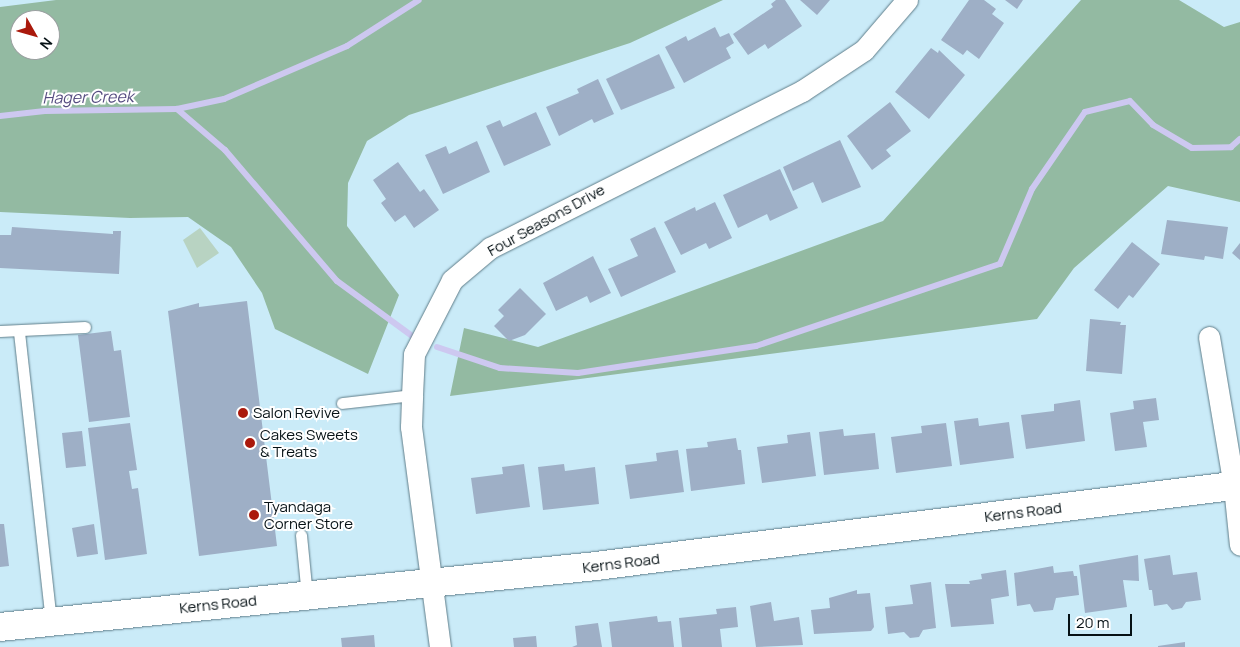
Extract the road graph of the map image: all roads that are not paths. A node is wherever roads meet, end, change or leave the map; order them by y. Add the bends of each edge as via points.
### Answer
1 (907, 0) edge
2 (85, 327) dead end
3 (0, 331) edge
4 (19, 332) junction
5 (1208, 337) dead end
6 (412, 395) junction
7 (342, 403) dead end
8 (1237, 486) edge
9 (301, 534) dead end
10 (1240, 545) edge
11 (433, 583) junction
12 (307, 596) junction
13 (51, 620) junction
14 (0, 626) edge
15 (440, 647) edge

1 - 6 street, Four Seasons Drive via 864,50 802,91 490,248 452,280 414,354
2 - 4 lane
3 - 4 lane
4 - 13 lane
5 - 8 street
6 - 7 lane
6 - 11 street, Four Seasons Drive via 411,427
8 - 10 street
8 - 11 street, Kerns Road
9 - 12 lane
11 - 12 street, Kerns Road
11 - 15 street, Four Seasons Drive
12 - 13 street, Kerns Road
13 - 14 street, Kerns Road

